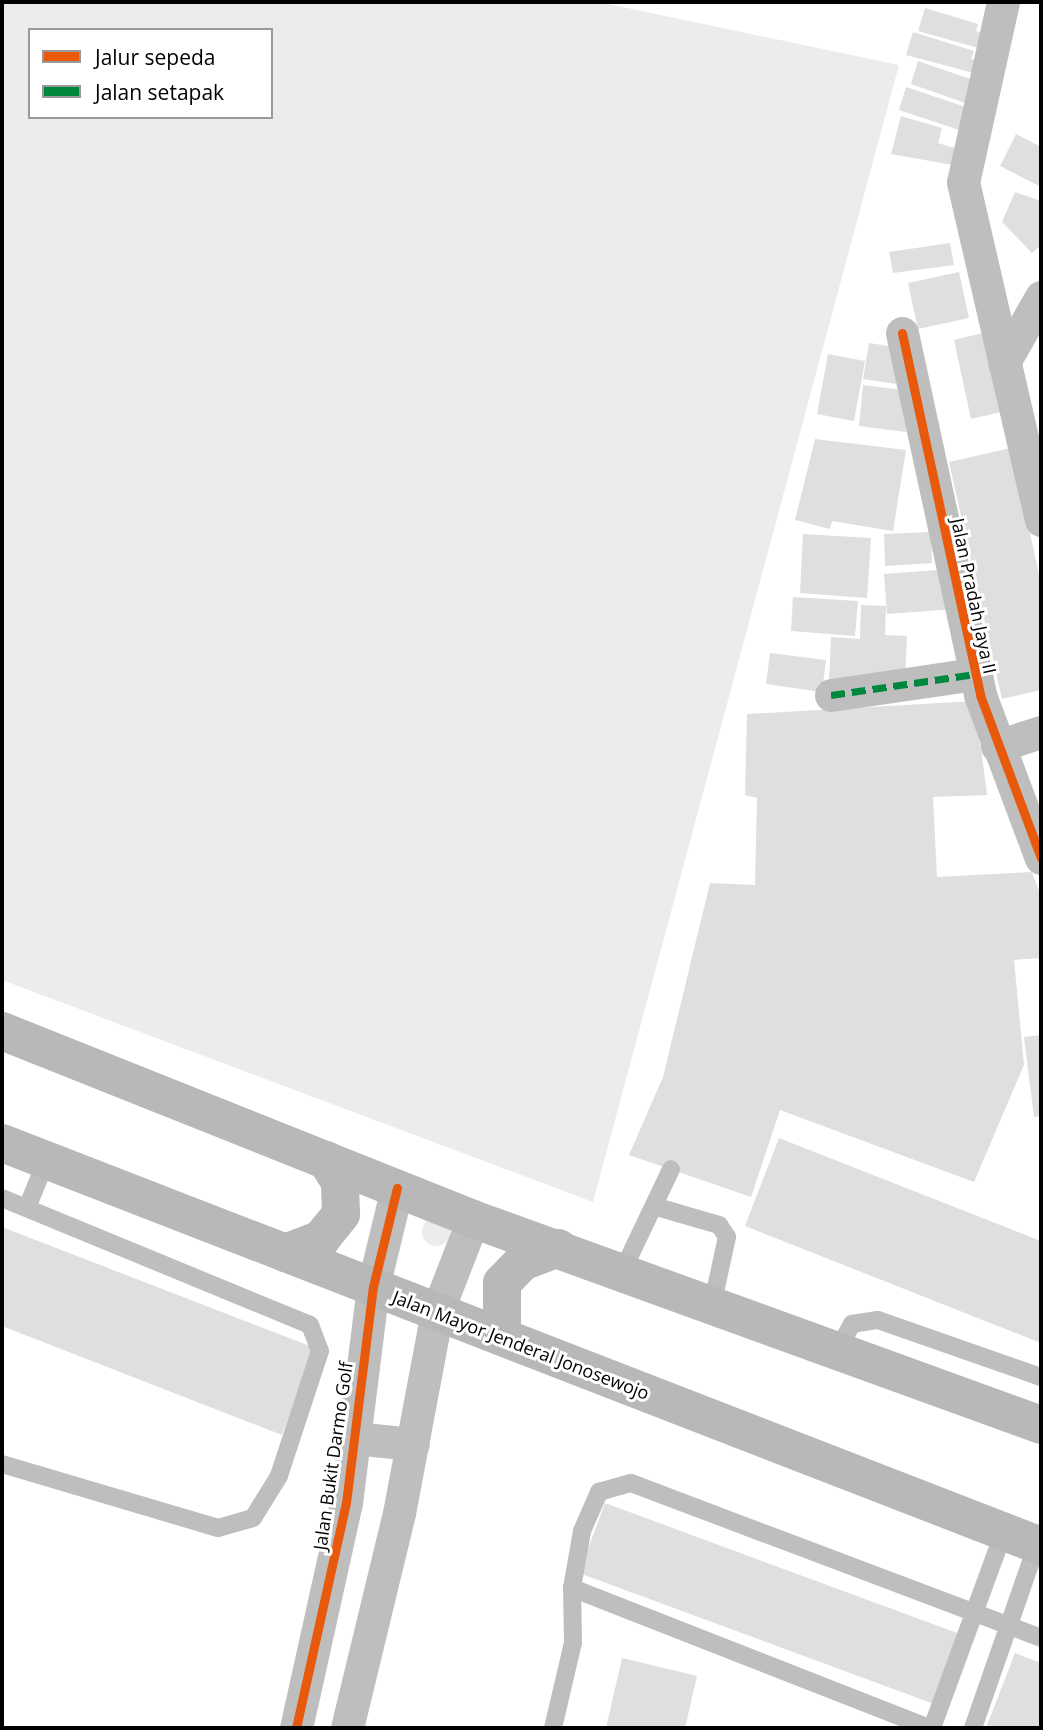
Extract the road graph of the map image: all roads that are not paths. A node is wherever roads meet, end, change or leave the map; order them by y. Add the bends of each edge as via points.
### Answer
1 (1003, 2) edge
2 (1041, 297) edge
3 (902, 333) dead end
4 (1004, 362) junction
5 (1041, 520) edge
6 (975, 674) junction
7 (831, 695) dead end
8 (1041, 732) edge
9 (997, 746) junction
10 (1041, 858) edge
11 (2, 1031) edge
12 (2, 1143) edge
13 (326, 1160) junction
14 (46, 1161) junction
15 (671, 1169) dead end
16 (397, 1188) junction
17 (2, 1198) edge
18 (27, 1208) junction
19 (657, 1208) junction
20 (473, 1219) junction
21 (558, 1248) junction
22 (285, 1253) junction
23 (621, 1274) junction
24 (373, 1287) junction
25 (712, 1306) junction
26 (437, 1312) junction
27 (502, 1338) junction
28 (837, 1351) junction
29 (1041, 1377) edge
30 (1041, 1425) edge
31 (354, 1438) junction
32 (413, 1444) junction
33 (2, 1464) edge
34 (1027, 1540) edge
35 (572, 1587) junction
36 (974, 1612) junction
37 (323, 1613) junction
38 (372, 1625) junction
39 (1013, 1627) junction
40 (1041, 1639) edge
41 (895, 1721) edge
42 (296, 1728) edge
43 (347, 1728) edge
44 (554, 1728) edge
45 (931, 1728) edge
46 (973, 1728) edge

1 - 4 street via 963,182
2 - 4 street
3 - 6 street, Jalan Pradah Jaya II
4 - 5 street
6 - 7 street
6 - 9 street, Jalan Pradah Jaya II
8 - 9 street
9 - 10 street, Jalan Pradah Jaya II
11 - 13 main road
12 - 14 main road, Jalan Mayor Jenderal Jonosewojo
13 - 16 main road
13 - 22 main road via 340,1182 341,1214 321,1240
14 - 18 lane
14 - 22 main road, Jalan Mayor Jenderal Jonosewojo
15 - 19 lane
16 - 20 main road
16 - 24 street, Jalan Bukit Darmo Golf
17 - 18 lane
18 - 33 lane via 310,1325 320,1351 278,1476 253,1518 218,1528
19 - 23 lane
19 - 25 lane via 719,1225 727,1237
20 - 21 main road
20 - 26 street
21 - 23 main road
21 - 27 main road via 522,1262 502,1283
22 - 24 main road, Jalan Mayor Jenderal Jonosewojo
23 - 25 main road
24 - 26 main road, Jalan Mayor Jenderal Jonosewojo
24 - 31 street, Jalan Bukit Darmo Golf
25 - 28 main road
26 - 27 main road, Jalan Mayor Jenderal Jonosewojo
26 - 32 street
27 - 34 main road, Jalan Mayor Jenderal Jonosewojo
28 - 29 lane via 852,1324 878,1320
28 - 30 main road
31 - 32 street
31 - 37 street, Jalan Bukit Darmo Golf
32 - 38 street
34 - 36 lane
34 - 39 lane
35 - 36 lane via 582,1531 599,1492 631,1483
35 - 41 lane
35 - 44 lane via 573,1643
36 - 39 lane
36 - 45 lane
37 - 38 street
37 - 42 street, Jalan Bukit Darmo Golf
38 - 43 street
39 - 40 lane
39 - 46 lane
41 - 45 lane

